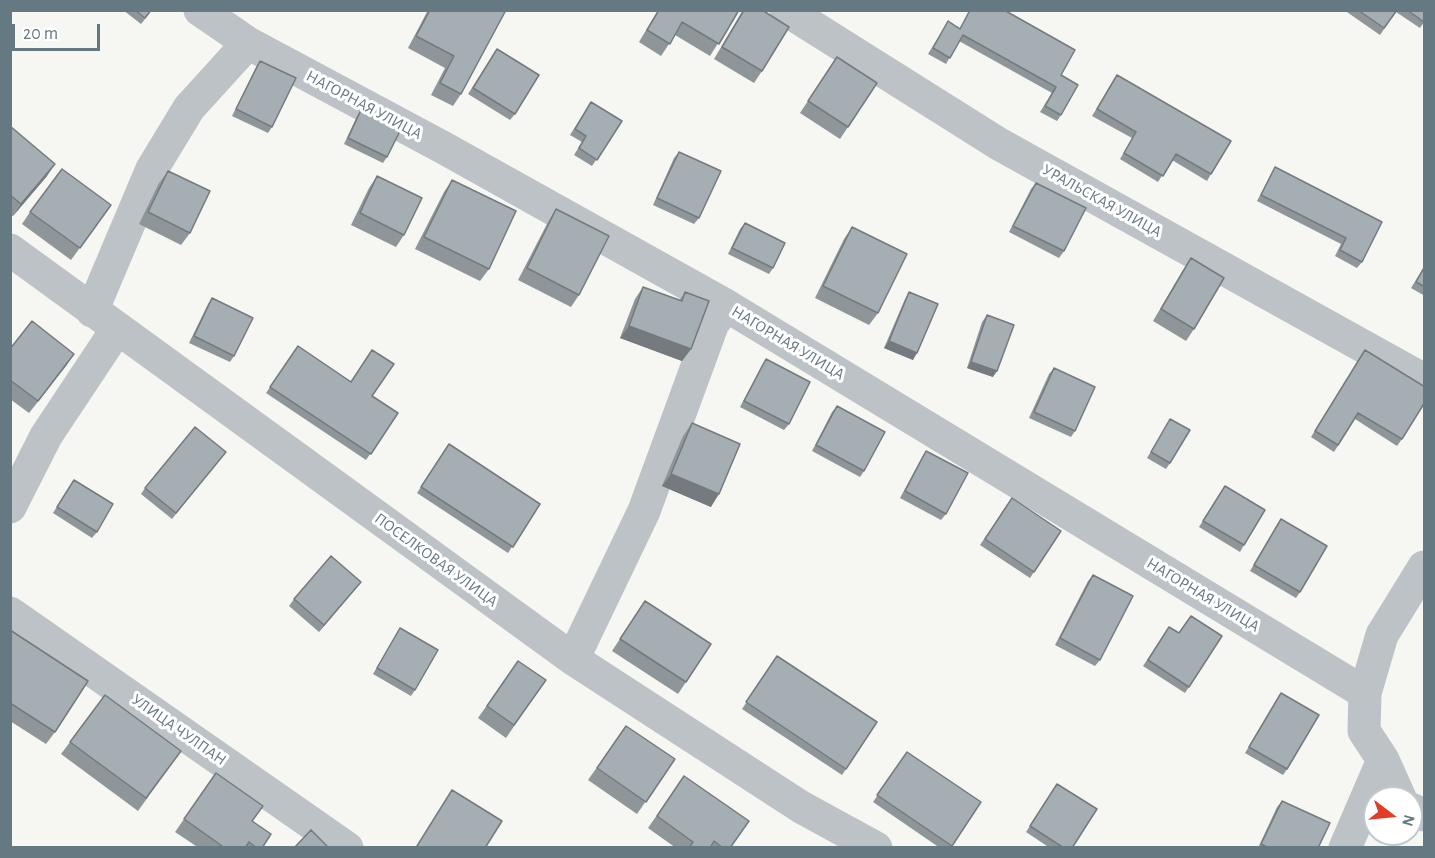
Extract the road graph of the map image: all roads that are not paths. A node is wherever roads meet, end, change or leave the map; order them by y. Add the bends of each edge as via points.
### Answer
1 (200, 10) edge
2 (786, 10) edge
3 (248, 43) junction
4 (10, 250) edge
5 (727, 306) junction
6 (105, 320) junction
7 (1425, 380) edge
8 (10, 507) edge
9 (1425, 567) edge
10 (10, 613) edge
11 (573, 659) junction
12 (1365, 693) junction
13 (1383, 760) junction
14 (1395, 786) edge
15 (347, 848) edge
16 (876, 848) edge
17 (1346, 848) edge

1 - 3 street, НАГОРНАЯ УЛИЦА
2 - 7 street, УРАЛЬСКАЯ УЛИЦА via 999,144
3 - 5 street, НАГОРНАЯ УЛИЦА
3 - 6 street via 189,108 152,169
4 - 6 street, ПОСЕЛКОВАЯ УЛИЦА
5 - 11 street via 713,323 644,511
5 - 12 street, НАГОРНАЯ УЛИЦА
6 - 8 street
6 - 11 street, ПОСЕЛКОВАЯ УЛИЦА
9 - 12 street via 1382,635
10 - 15 street, УЛИЦА ЧУЛПАН
11 - 16 street, ПОСЕЛКОВАЯ УЛИЦА via 801,807
12 - 13 street via 1364,731
13 - 14 street
13 - 17 street

